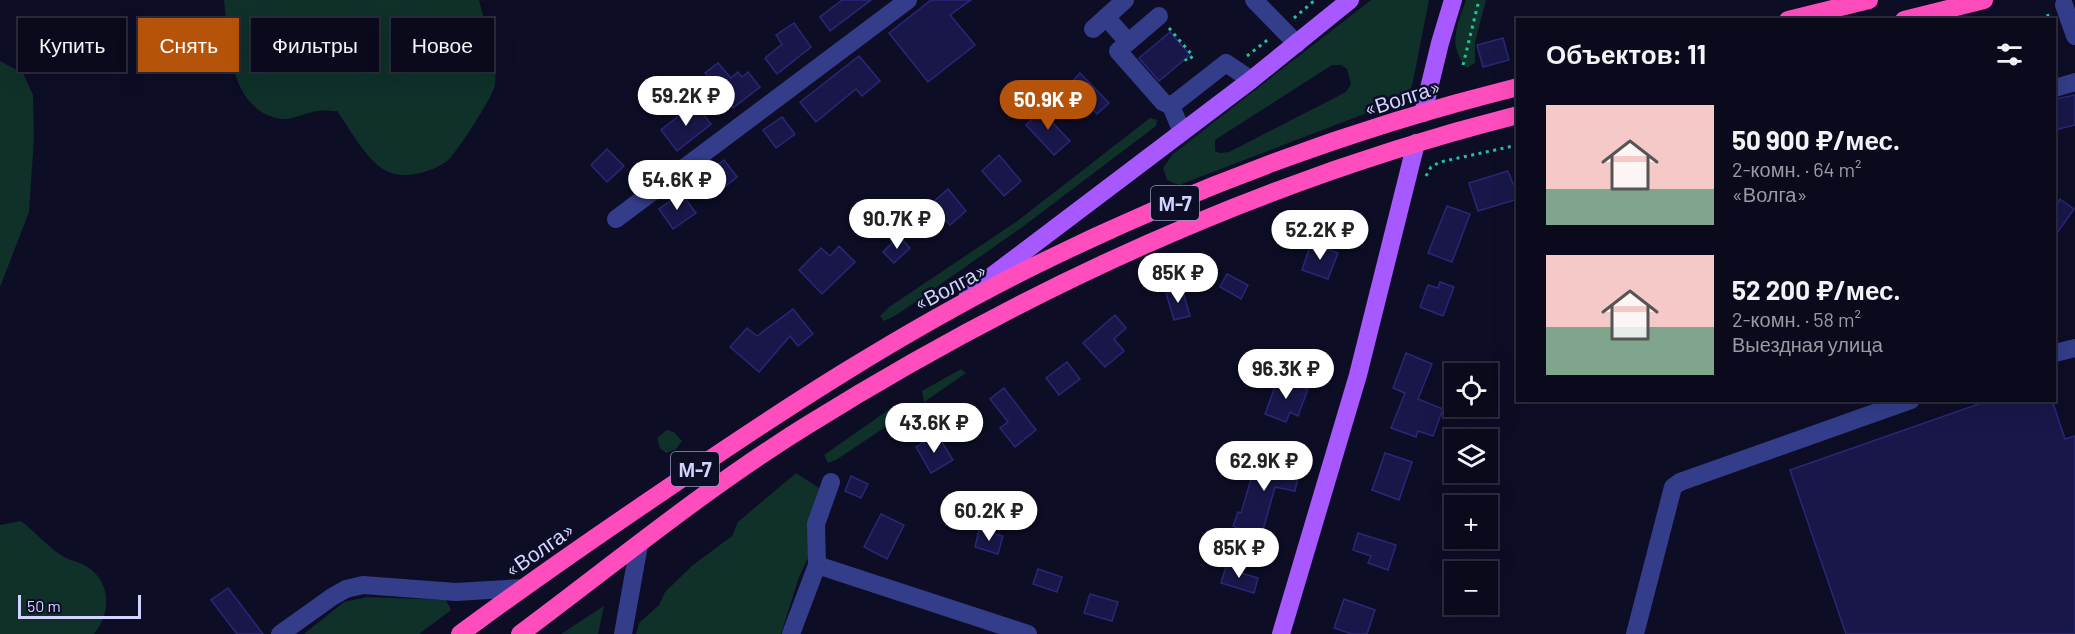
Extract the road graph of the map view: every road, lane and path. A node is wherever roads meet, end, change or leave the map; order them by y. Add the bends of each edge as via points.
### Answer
1 (908, 0) edge
2 (1125, 0) edge
3 (1254, 0) edge
4 (1350, 0) edge
5 (1440, 0) edge
6 (1454, 0) edge
7 (1479, 0) edge
8 (1869, 0) edge
9 (1984, 0) edge
10 (2064, 5) dead end
11 (1159, 16) dead end
12 (1796, 18) edge
13 (1912, 18) edge
14 (2075, 36) edge
15 (1128, 42) junction
16 (1440, 43) junction
17 (1297, 44) junction
18 (1193, 56) dead end
19 (1185, 59) dead end
20 (1463, 65) dead end
21 (1251, 80) junction
22 (2075, 82) edge
23 (1516, 88) edge
24 (2056, 88) edge
25 (1171, 106) junction
26 (1423, 113) junction
27 (1516, 116) edge
28 (1182, 132) junction
29 (1416, 143) junction
30 (616, 219) dead end
31 (938, 317) junction
32 (2075, 348) edge
33 (2056, 352) edge
34 (1905, 402) edge
35 (831, 482) dead end
36 (639, 545) junction
37 (817, 565) junction
38 (521, 588) junction
39 (280, 634) edge
40 (460, 634) edge
41 (520, 634) edge
42 (623, 634) edge
43 (791, 634) edge
44 (1028, 634) edge
45 (1281, 634) edge
46 (1635, 634) edge

1 - 30 street
2 - 15 street via 1099,23
3 - 17 street
4 - 17 main road
5 - 16 main road
6 - 16 main road
7 - 20 path
8 - 12 highway
9 - 13 highway
10 - 14 street
11 - 15 street
15 - 25 street via 1118,51
16 - 26 main road
17 - 21 main road
18 - 19 path
21 - 25 street via 1226,63
21 - 28 main road
22 - 24 street
23 - 26 highway, «Волга» / М-7
25 - 28 street
26 - 31 highway, «Волга» / М-7 via 1275,163 1170,205 1039,264
27 - 29 highway, М-7
28 - 31 main road
29 - 36 highway, М-7 via 1322,173 1174,231 984,322 804,427
29 - 45 main road via 1358,375
31 - 38 highway, «Волга» / М-7 via 774,415
32 - 33 street
34 - 46 street via 1673,487
35 - 37 street via 816,524
36 - 41 highway, М-7
36 - 42 street
37 - 43 street
37 - 44 street
38 - 39 street via 456,592 363,585 332,597
38 - 40 highway, «Волга» / М-7

